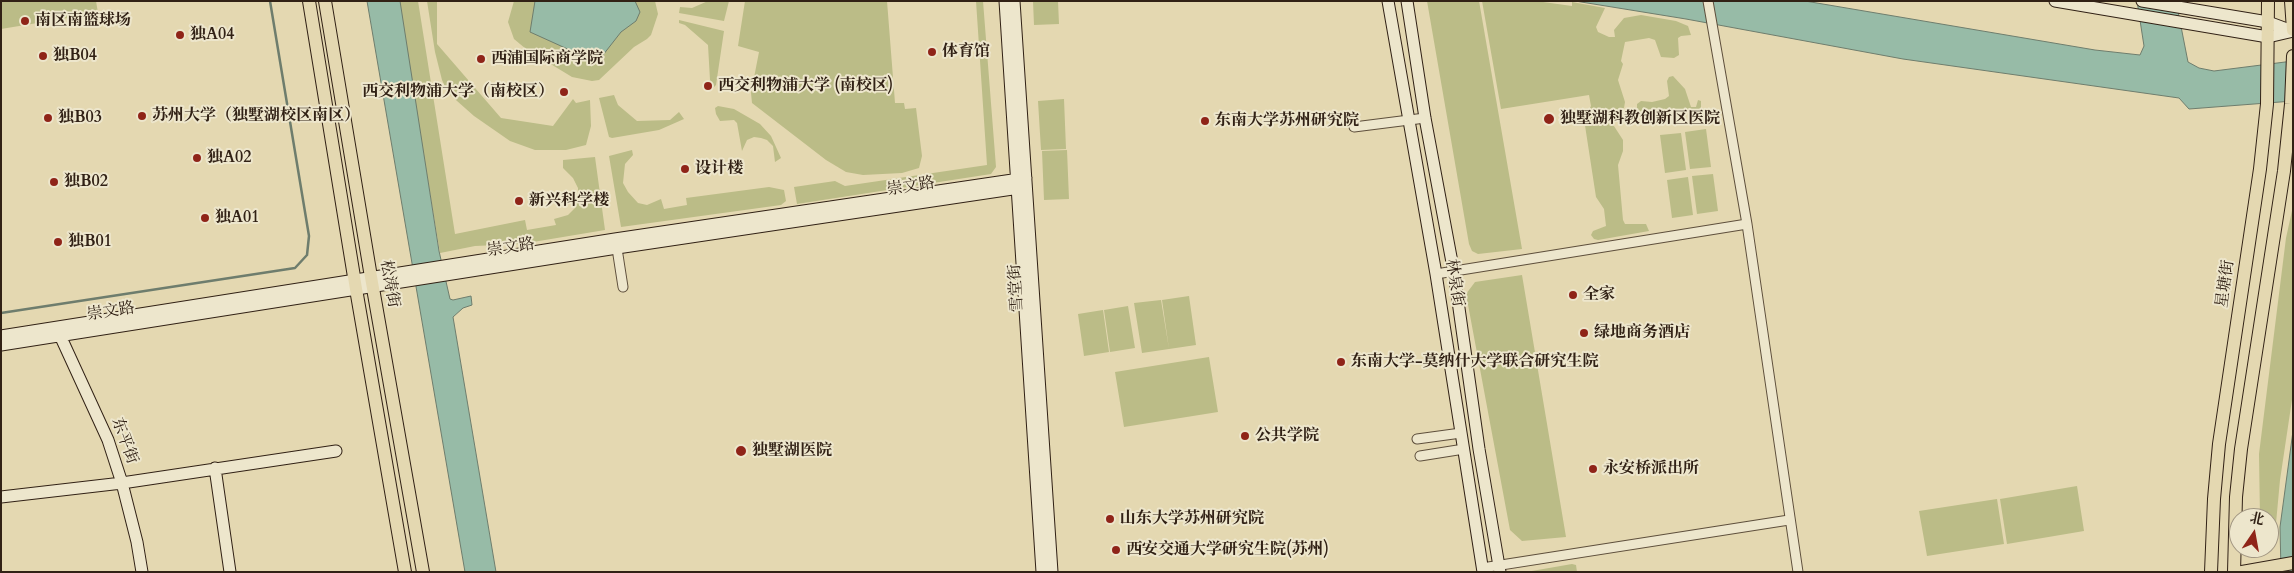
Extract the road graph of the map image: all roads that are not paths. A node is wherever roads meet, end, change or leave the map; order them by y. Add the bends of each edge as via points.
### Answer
1 (309, 1) edge
2 (325, 1) edge
3 (1005, 1) edge
4 (1014, 1) edge
5 (1388, 1) edge
6 (1407, 1) edge
7 (1708, 1) edge
8 (2056, 1) edge
9 (2142, 1) edge
10 (2268, 1) edge
11 (2291, 1) edge
12 (2268, 22) junction
13 (2293, 30) edge
14 (2268, 37) junction
15 (2293, 56) edge
16 (1425, 118) junction
17 (1409, 121) junction
18 (1354, 127) dead end
19 (1022, 183) junction
20 (1747, 224) junction
21 (617, 249) junction
22 (1454, 273) junction
23 (1436, 274) junction
24 (372, 282) junction
25 (622, 284) dead end
26 (355, 285) junction
27 (59, 332) junction
28 (1, 336) edge
29 (1, 345) edge
30 (1461, 433) junction
31 (1417, 439) dead end
32 (1464, 450) junction
33 (336, 451) dead end
34 (1420, 456) dead end
35 (215, 468) junction
36 (122, 483) junction
37 (1, 497) edge
38 (1789, 520) junction
39 (2289, 564) edge
40 (1499, 569) edge
41 (1482, 570) edge
42 (142, 572) edge
43 (230, 572) edge
44 (405, 572) edge
45 (423, 572) edge
46 (1042, 572) edge
47 (1052, 572) edge
48 (1798, 572) edge
49 (2210, 572) edge
50 (2234, 572) edge
51 (2242, 572) edge

1 - 26 main road, 松涛街
2 - 24 main road, 松涛街
3 - 19 main road, 雪堂街
4 - 19 main road, 雪堂街
5 - 17 main road, 林泉街
6 - 16 main road, 林泉街
7 - 20 street
8 - 14 main road
9 - 12 main road
10 - 12 main road, 星塘街
11 - 13 main road
12 - 14 main road, 星塘街
12 - 14 main road via 2293,31
14 - 49 main road, 星塘街 via 2267,104 2219,444
15 - 50 main road via 2284,171 2239,468
16 - 17 street
16 - 22 main road, 林泉街
17 - 18 street
17 - 23 main road, 林泉街
19 - 21 main road, 崇文路
19 - 46 main road, 雪堂街
19 - 47 main road, 雪堂街
20 - 22 street
20 - 38 street
21 - 24 main road, 崇文路
21 - 25 street
22 - 23 street
22 - 40 main road, 林泉街
23 - 30 main road, 林泉街
24 - 26 main road, 崇文路
24 - 45 main road, 松涛街
26 - 27 main road, 崇文路
26 - 44 main road, 松涛街
27 - 28 main road, 崇文路
27 - 29 main road, 崇文路
27 - 36 main road, 东平街 via 108,440
30 - 31 street
30 - 32 main road, 林泉街
32 - 34 street
32 - 41 main road, 林泉街
33 - 35 main road
35 - 36 main road
35 - 43 main road
36 - 37 main road
36 - 42 main road, 东平街
38 - 40 street
38 - 48 street
39 - 51 main road
40 - 41 street

